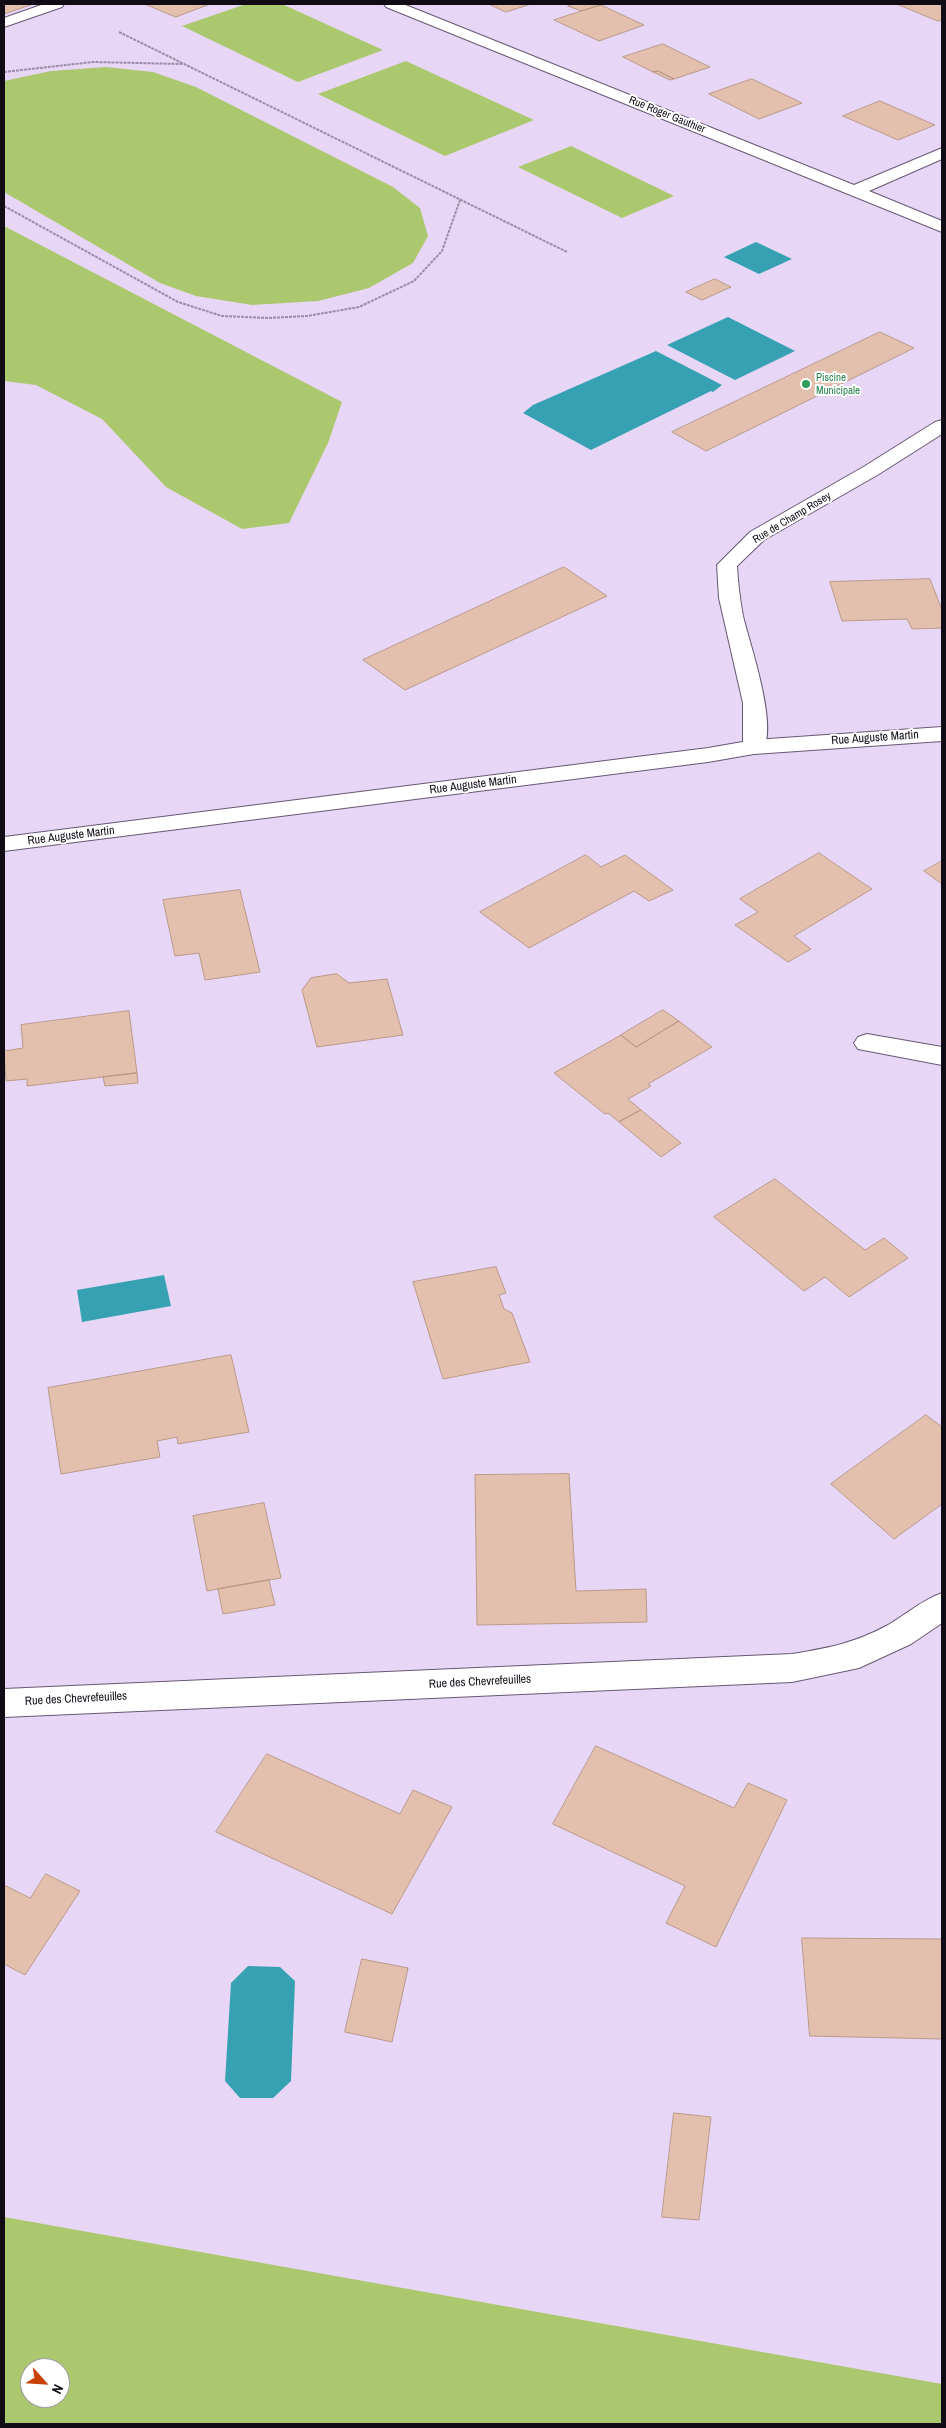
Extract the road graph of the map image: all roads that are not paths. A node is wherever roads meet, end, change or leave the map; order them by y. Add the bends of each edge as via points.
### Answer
1 (56, 4) edge
2 (391, 4) edge
3 (4, 23) edge
4 (942, 153) edge
5 (856, 191) junction
6 (942, 227) edge
7 (942, 426) edge
8 (942, 734) edge
9 (754, 747) junction
10 (4, 844) edge
11 (867, 1043) dead end
12 (942, 1056) edge
13 (942, 1606) edge
14 (4, 1703) edge

1 - 3 street
2 - 5 street, Rue Roger Gauthier
4 - 5 street
5 - 6 street, Rue Roger Gauthier
7 - 9 street, Rue de Champ Rosey via 757,536 727,565 726,584 753,696
8 - 9 street, Rue Auguste Martin
9 - 10 street, Rue Auguste Martin
11 - 12 street
13 - 14 street, Rue des Chevrefeuilles via 900,1634 848,1658 792,1668

